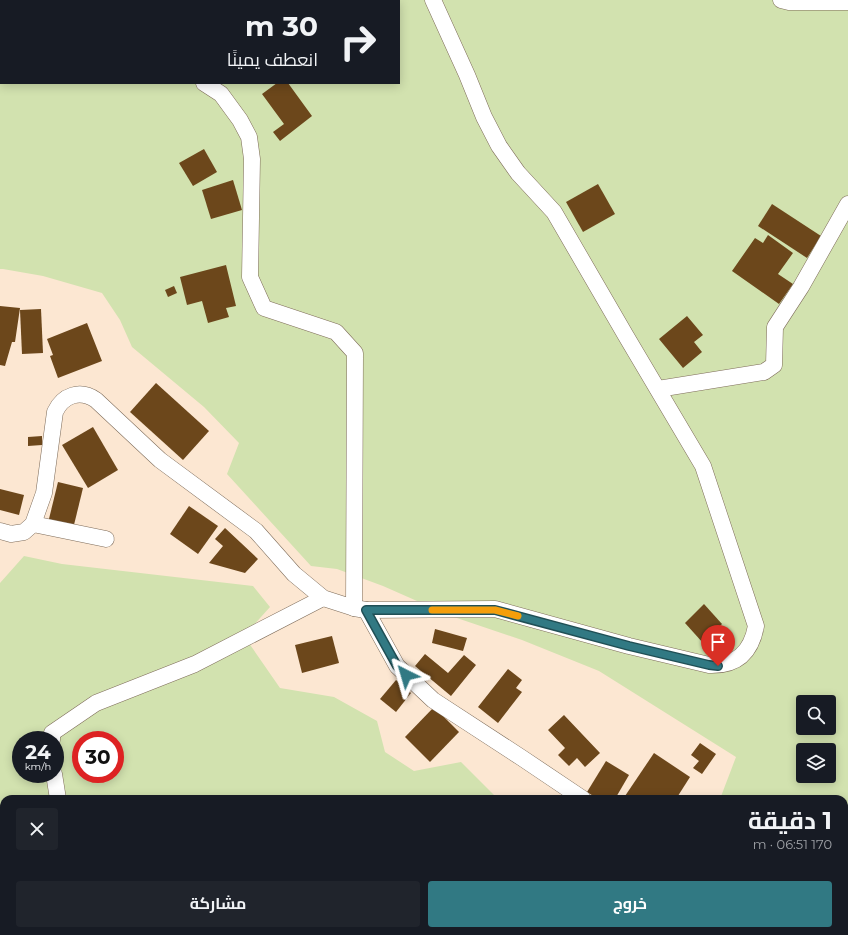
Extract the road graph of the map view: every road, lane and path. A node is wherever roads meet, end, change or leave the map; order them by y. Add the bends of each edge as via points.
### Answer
1 (433, 0) edge
2 (781, 0) edge
3 (848, 2) edge
4 (206, 84) edge
5 (848, 204) edge
6 (658, 388) junction
7 (33, 524) junction
8 (0, 531) edge
9 (106, 539) dead end
10 (323, 598) junction
11 (360, 609) junction
12 (55, 731) edge
13 (55, 783) edge
14 (57, 795) edge
15 (577, 795) edge

1 - 6 street via 499,146 518,173 554,212
2 - 3 street
4 - 11 street via 222,94 249,137 252,159 250,277 264,308 336,332 355,353
5 - 6 street via 775,327 774,365 764,372
6 - 11 street via 703,466 756,626 750,645 737,659 728,664 709,665 495,610
7 - 8 street via 24,532 11,534
7 - 9 street
7 - 10 street via 44,493 57,406 67,398 79,394 91,396 160,460 256,531 294,574
10 - 11 street
10 - 12 street via 195,664 96,703
11 - 15 street via 397,666 433,700
13 - 14 street

